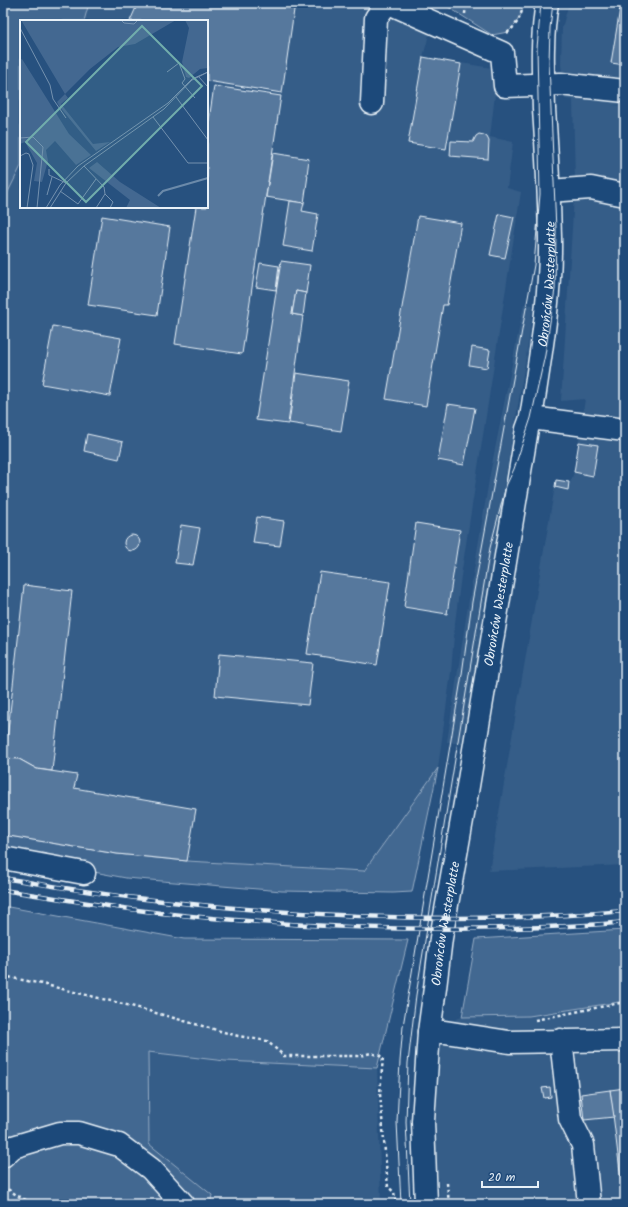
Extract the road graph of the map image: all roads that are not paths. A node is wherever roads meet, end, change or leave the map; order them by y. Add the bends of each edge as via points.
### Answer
1 (388, 3) edge
2 (547, 3) edge
3 (543, 84) junction
4 (625, 91) edge
5 (372, 103) dead end
6 (549, 191) junction
7 (625, 195) edge
8 (531, 418) junction
9 (625, 430) edge
10 (3, 858) edge
11 (84, 873) dead end
12 (429, 1032) junction
13 (561, 1040) junction
14 (625, 1040) edge
15 (3, 1156) edge
16 (183, 1204) edge
17 (426, 1204) edge
18 (589, 1204) edge

1 - 3 street via 502,54 505,86
1 - 5 street via 376,18
2 - 3 street, Obrońców Westerplatte via 543,34
3 - 4 street
3 - 6 street, Obrońców Westerplatte
6 - 7 street via 591,188
6 - 8 street, Obrońców Westerplatte via 549,283
8 - 9 street
8 - 12 street, Obrońców Westerplatte via 527,429 441,938
10 - 11 street
12 - 13 street via 446,1032 509,1042
12 - 17 street, Obrońców Westerplatte via 423,1121
13 - 14 street
13 - 18 street via 570,1119 583,1146
15 - 16 street via 13,1147 60,1133 79,1133 119,1145 151,1169

